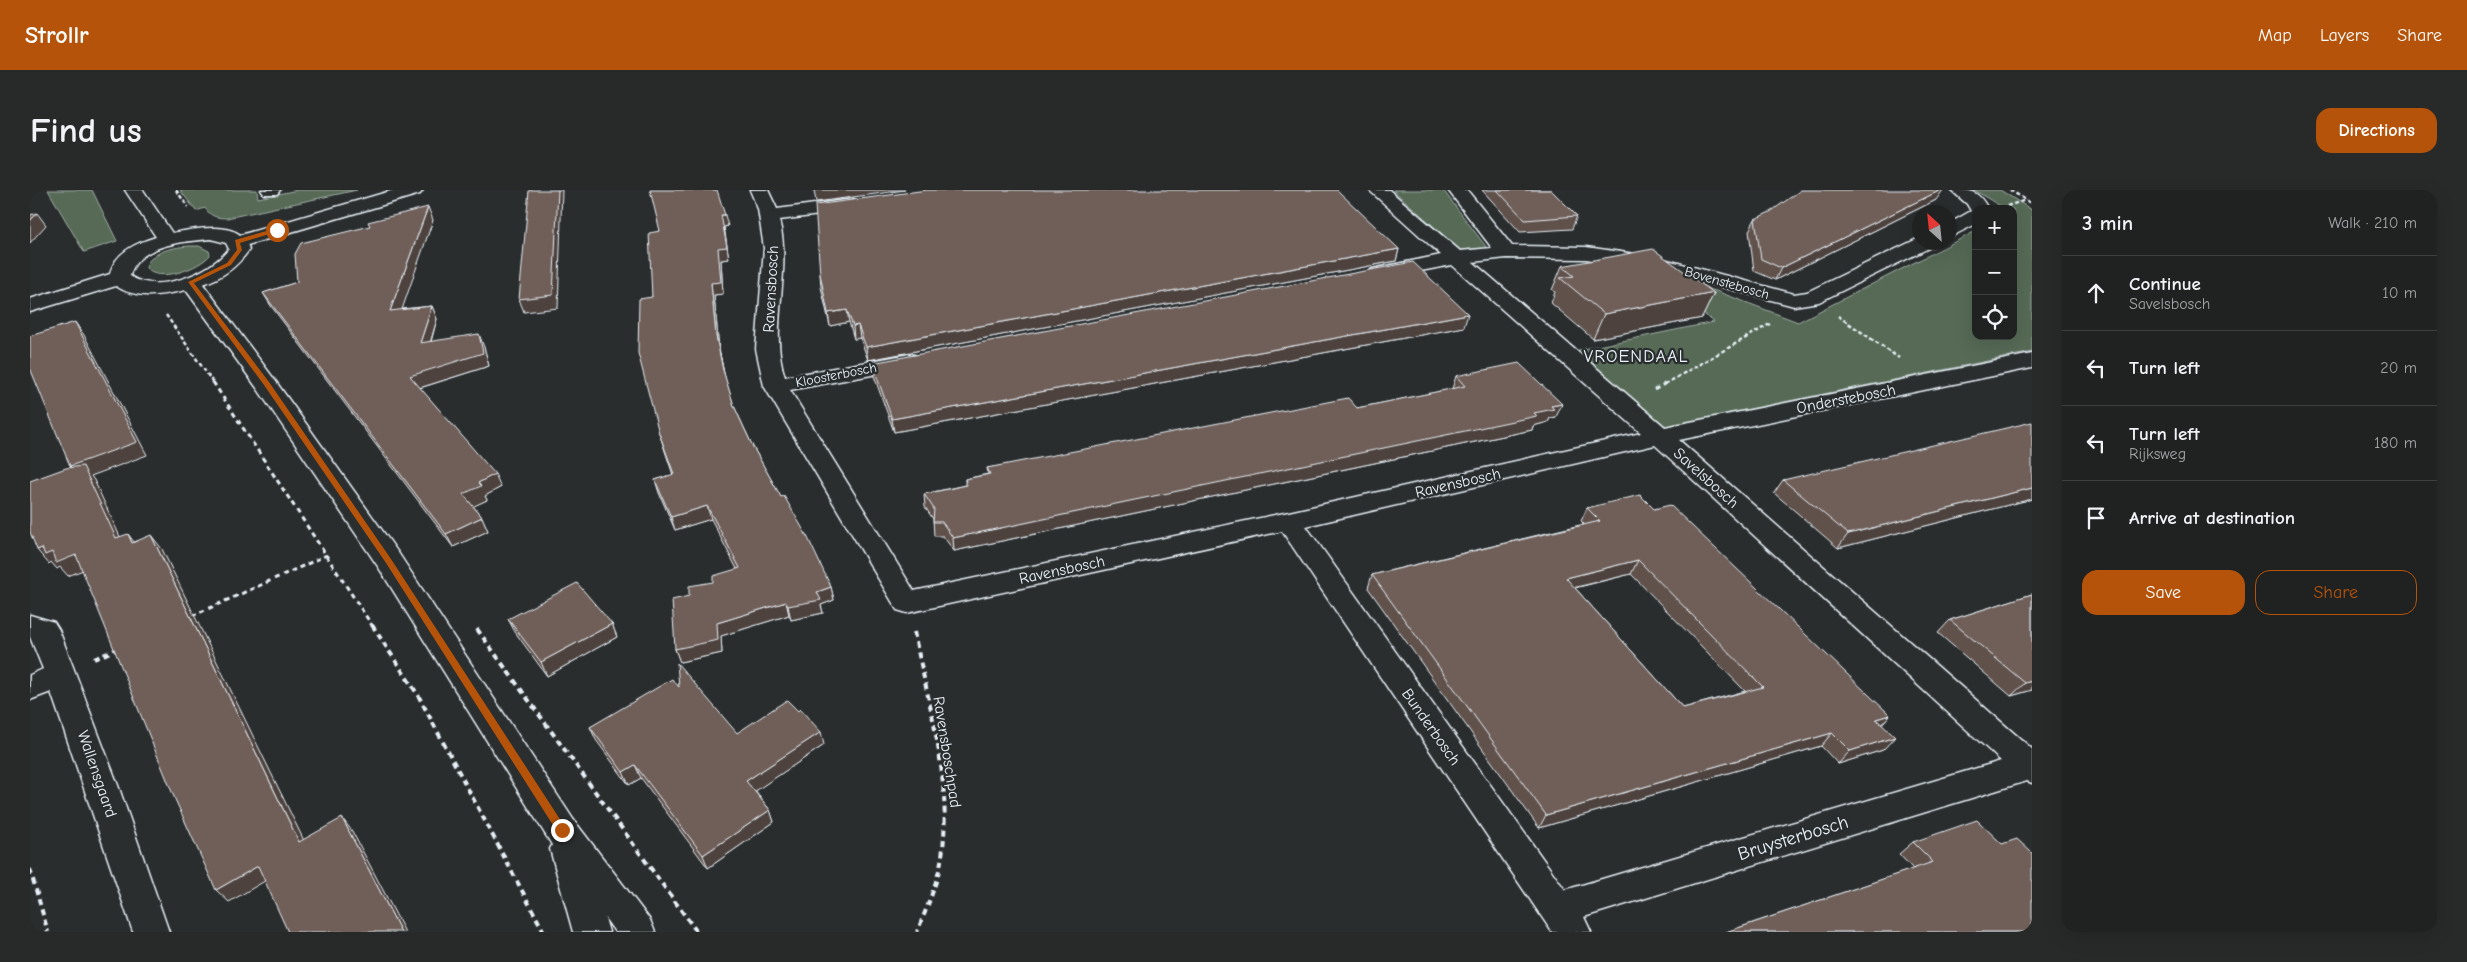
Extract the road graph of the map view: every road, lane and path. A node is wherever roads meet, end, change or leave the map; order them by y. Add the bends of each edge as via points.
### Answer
1 (134, 190) edge
2 (414, 190) edge
3 (759, 190) edge
4 (1378, 190) edge
5 (1457, 190) edge
6 (1960, 190) edge
7 (2010, 190) edge
8 (2026, 200) junction
9 (874, 202) edge
10 (2032, 204) edge
11 (1977, 205) edge
12 (2008, 205) edge
13 (770, 216) junction
14 (1972, 218) edge
15 (1957, 226) edge
16 (167, 240) junction
17 (237, 242) junction
18 (1912, 249) edge
19 (1506, 252) junction
20 (1456, 258) junction
21 (1355, 277) edge
22 (119, 278) junction
23 (191, 282) junction
24 (1812, 298) junction
25 (30, 306) edge
26 (161, 308) dead end
27 (933, 357) edge
28 (2032, 361) edge
29 (1932, 381) junction
30 (776, 386) junction
31 (1625, 406) junction
32 (1660, 436) junction
33 (1289, 521) junction
34 (327, 555) junction
35 (907, 603) junction
36 (189, 617) edge
37 (30, 626) edge
38 (126, 645) edge
39 (61, 674) junction
40 (30, 688) edge
41 (2031, 767) edge
42 (562, 830) junction
43 (30, 869) edge
44 (1565, 920) edge
45 (48, 932) edge
46 (151, 932) edge
47 (544, 932) edge
48 (591, 932) edge
49 (637, 932) edge
50 (917, 932) edge

1 - 16 street
2 - 17 street
3 - 13 street, Ravensbosch
4 - 20 street, Savelsbosch
5 - 19 street
6 - 11 street
7 - 8 path
8 - 10 path
8 - 12 path
9 - 13 street
13 - 30 street, Ravensbosch via 775,252 767,351
14 - 15 street
16 - 17 street via 211,233 232,237
16 - 22 street via 128,258 122,265
17 - 23 street via 240,250 229,264
18 - 24 street, Bovenstebosch
19 - 20 street, Bovenstebosch
19 - 24 street, Bovenstebosch via 1551,251 1623,257 1683,270 1773,296 1794,300
20 - 21 street
20 - 31 street, Savelsbosch
22 - 23 street via 128,285 148,288
22 - 25 street
23 - 42 street via 388,561
24 - 29 path
24 - 31 path
26 - 34 path
27 - 30 street, Kloosterbosch
28 - 29 street, Onderstebosch
29 - 32 street, Onderstebosch
30 - 35 street, Ravensbosch
31 - 32 street, Savelsbosch
32 - 33 street, Ravensbosch
32 - 41 street, Savelsbosch
33 - 35 street, Ravensbosch
33 - 44 street, Bunderbosch
34 - 36 path
34 - 47 path via 418,695
35 - 50 path, Ravensboschpad via 942,779 945,818 932,898
37 - 39 street, Wallensgaard via 44,630
38 - 39 path
39 - 40 street
39 - 46 street, Wallensgaard
41 - 44 street, Bruysterbosch
42 - 48 street
42 - 49 street
43 - 45 path

